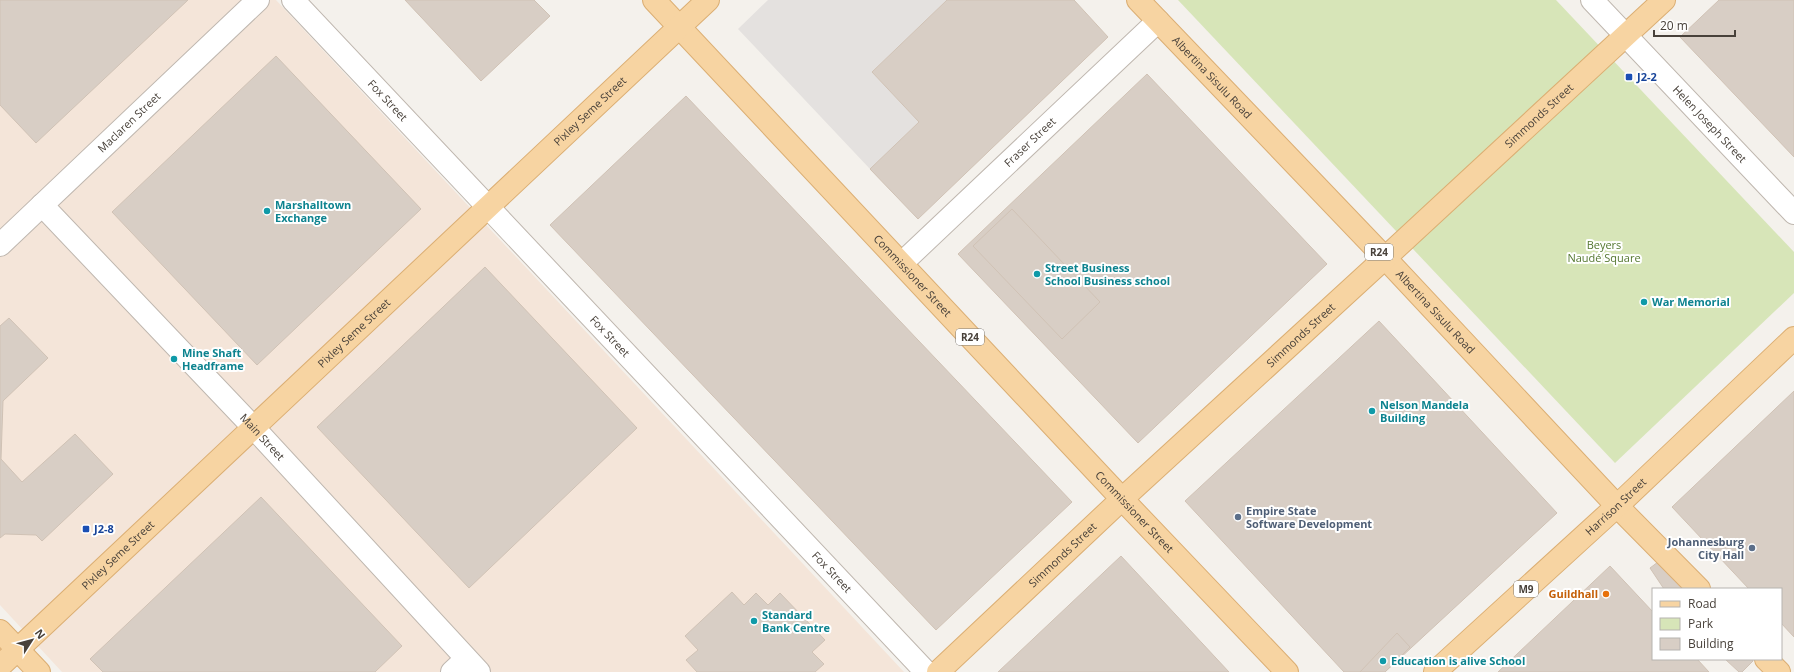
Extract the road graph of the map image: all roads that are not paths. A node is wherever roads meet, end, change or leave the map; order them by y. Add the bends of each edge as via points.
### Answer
1 (258, 0) edge
2 (293, 0) edge
3 (654, 0) edge
4 (708, 0) edge
5 (1138, 0) edge
6 (1592, 0) edge
7 (1664, 0) edge
8 (1158, 21) junction
9 (679, 27) junction
10 (1625, 35) junction
11 (42, 205) junction
12 (489, 207) junction
13 (1794, 213) edge
14 (0, 245) edge
15 (1385, 258) junction
16 (902, 263) junction
17 (1794, 338) edge
18 (254, 428) junction
19 (1122, 499) junction
20 (1617, 506) junction
21 (1698, 588) edge
22 (0, 631) edge
23 (18, 650) junction
24 (1767, 660) edge
25 (0, 666) edge
26 (466, 668) edge
27 (39, 672) edge
28 (926, 672) edge
29 (938, 672) edge
30 (1287, 672) edge
31 (1436, 672) edge
32 (1779, 672) edge

1 - 11 street, Maclaren Street
2 - 12 street, Fox Street
3 - 9 main road, Commissioner Street / R24
4 - 9 main road, Pixley Seme Street
5 - 8 main road, Albertina Sisulu Road / R24
6 - 10 street, Helen Joseph Street
7 - 10 main road, Simmonds Street
8 - 15 main road, Albertina Sisulu Road / R24
8 - 16 street, Fraser Street
9 - 12 main road, Pixley Seme Street
9 - 16 main road, Commissioner Street / R24
10 - 13 street, Helen Joseph Street
10 - 15 main road, Simmonds Street
11 - 14 street, Maclaren Street
11 - 18 street, Main Street
12 - 18 main road, Pixley Seme Street
12 - 28 street, Fox Street
15 - 19 main road, Simmonds Street
15 - 20 main road, Albertina Sisulu Road / R24
16 - 19 main road, Commissioner Street / R24
17 - 20 main road, Harrison Street / M9
18 - 23 main road, Pixley Seme Street
18 - 26 street, Main Street
19 - 29 main road, Simmonds Street
19 - 30 main road, Commissioner Street / R24
20 - 21 main road, Albertina Sisulu Road / R24
20 - 31 main road, Harrison Street / M9
22 - 23 main road
23 - 25 main road, Pixley Seme Street
23 - 27 main road
24 - 32 main road

